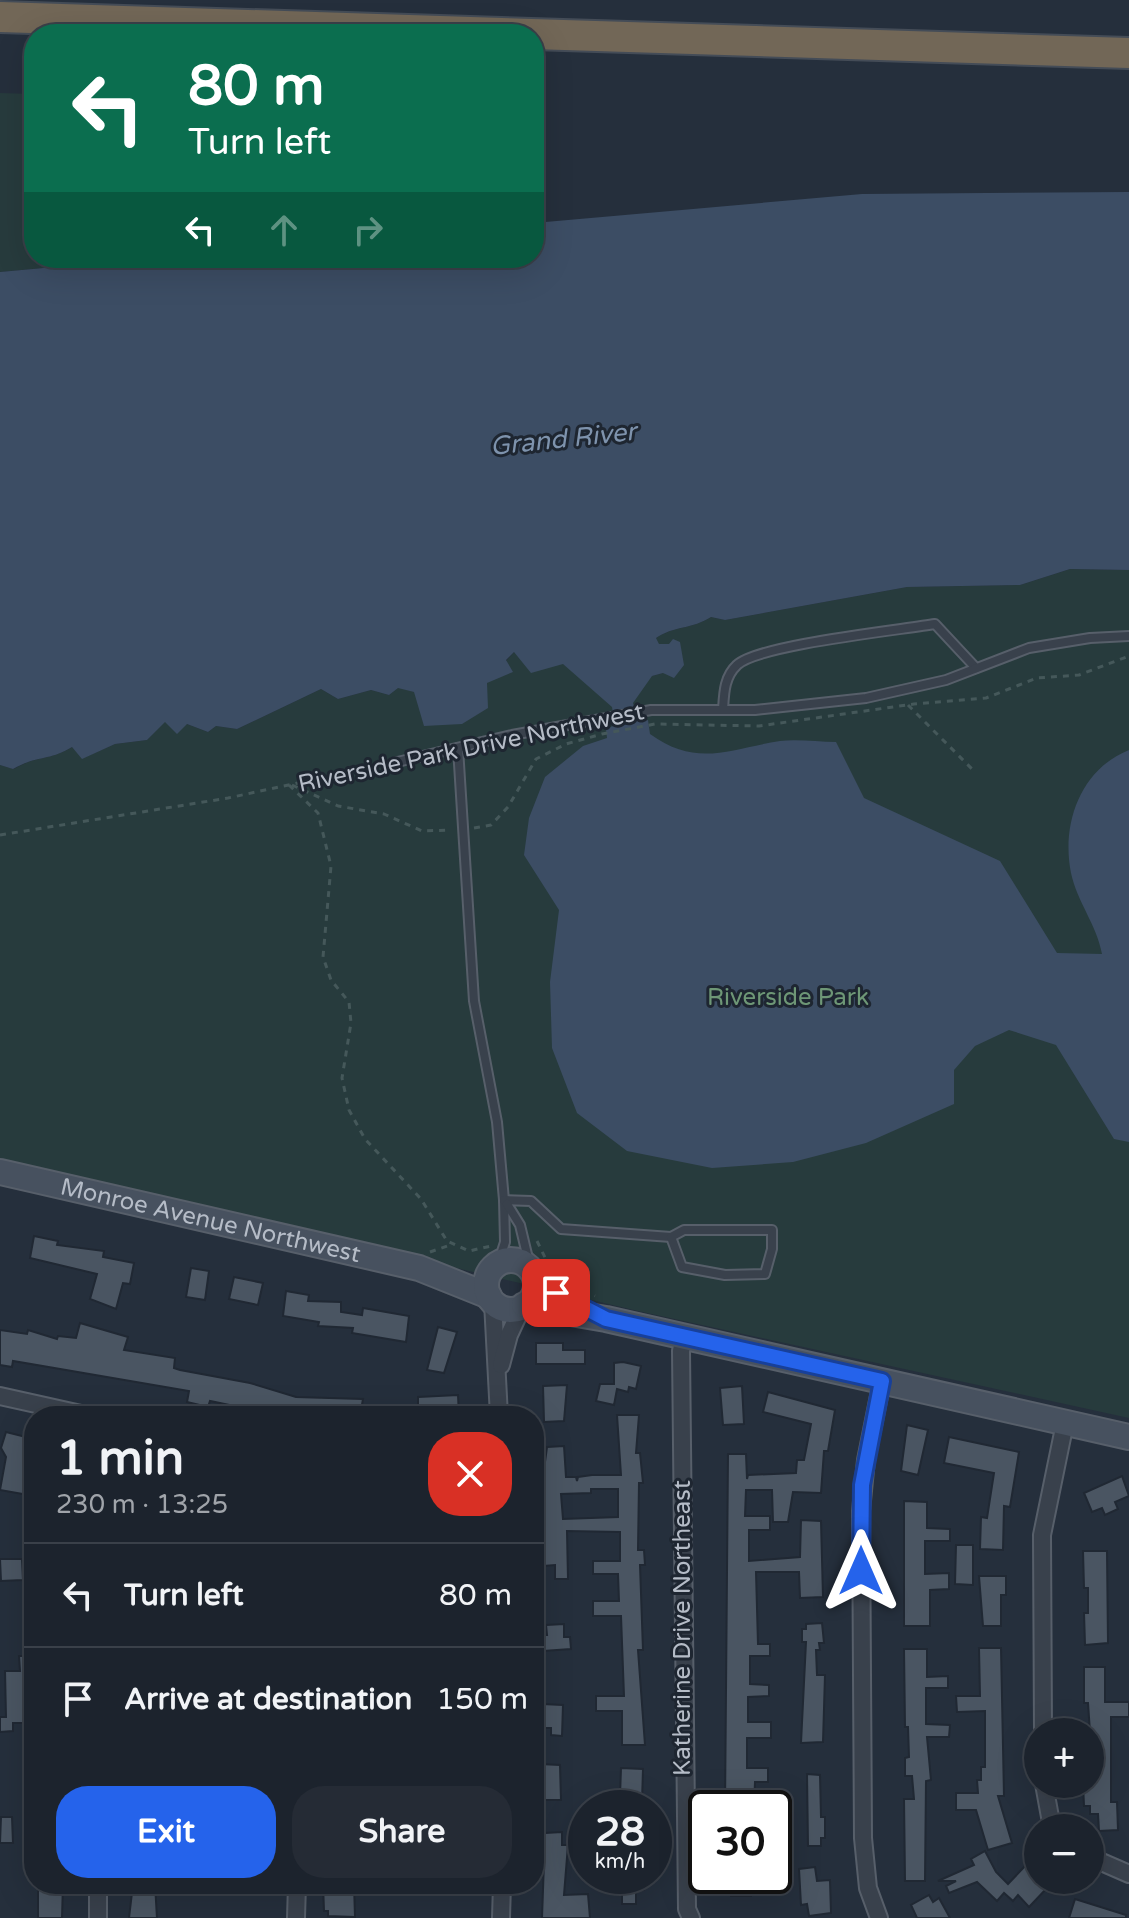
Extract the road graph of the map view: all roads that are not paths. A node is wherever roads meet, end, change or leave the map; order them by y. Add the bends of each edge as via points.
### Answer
1 (0, 17) edge
2 (220, 24) edge
3 (544, 34) edge
4 (1129, 53) edge
5 (1129, 636) edge
6 (976, 668) junction
7 (723, 710) junction
8 (458, 748) junction
9 (393, 763) road end
10 (0, 1172) edge
11 (504, 1200) junction
12 (671, 1237) junction
13 (497, 1258) junction
14 (420, 1262) junction
15 (532, 1274) junction
16 (491, 1299) junction
17 (523, 1306) junction
18 (606, 1319) junction
19 (684, 1337) junction
20 (499, 1371) junction
21 (882, 1381) junction
22 (0, 1396) edge
23 (45, 1406) edge
24 (499, 1406) edge
25 (1065, 1423) junction
26 (1129, 1437) edge
27 (1043, 1718) edge
28 (1104, 1863) edge
29 (1123, 1871) edge
30 (98, 1894) edge
31 (297, 1894) edge
32 (502, 1894) edge
33 (98, 1918) edge
34 (296, 1918) edge
35 (501, 1918) edge
36 (691, 1918) edge
37 (879, 1918) edge

1 - 2 highway
3 - 4 highway
5 - 6 lane, Riverside Park Drive Northwest via 1029,648
6 - 7 lane, Riverside Park Drive Northwest via 866,698
6 - 7 lane via 935,624 780,650 738,663 725,684
7 - 8 lane, Riverside Park Drive Northwest via 651,710
8 - 9 lane, Riverside Park Drive Northwest
8 - 11 lane via 474,1001 497,1122
10 - 14 main road, Monroe Avenue Northwest
11 - 12 lane via 531,1201 561,1229
11 - 13 lane via 505,1242
11 - 15 lane via 520,1225
12 - 12 lane via 682,1267 725,1275 765,1274 772,1249 772,1230 684,1230
13 - 14 main road, Monroe Avenue Northwest
13 - 15 main road via 519,1262
13 - 16 main road via 486,1281
14 - 16 main road, Monroe Avenue Northwest
15 - 17 main road via 535,1291
15 - 18 main road
16 - 17 main road via 507,1310
16 - 20 street
17 - 18 main road
17 - 20 street
18 - 19 main road
19 - 21 main road
19 - 36 street, Katherine Drive Northeast via 683,1823
20 - 24 street
21 - 25 main road
21 - 37 street via 861,1511 863,1838 868,1888
22 - 23 street
25 - 26 main road
25 - 27 street via 1042,1535
28 - 29 street
30 - 33 street
31 - 34 street
32 - 35 street

